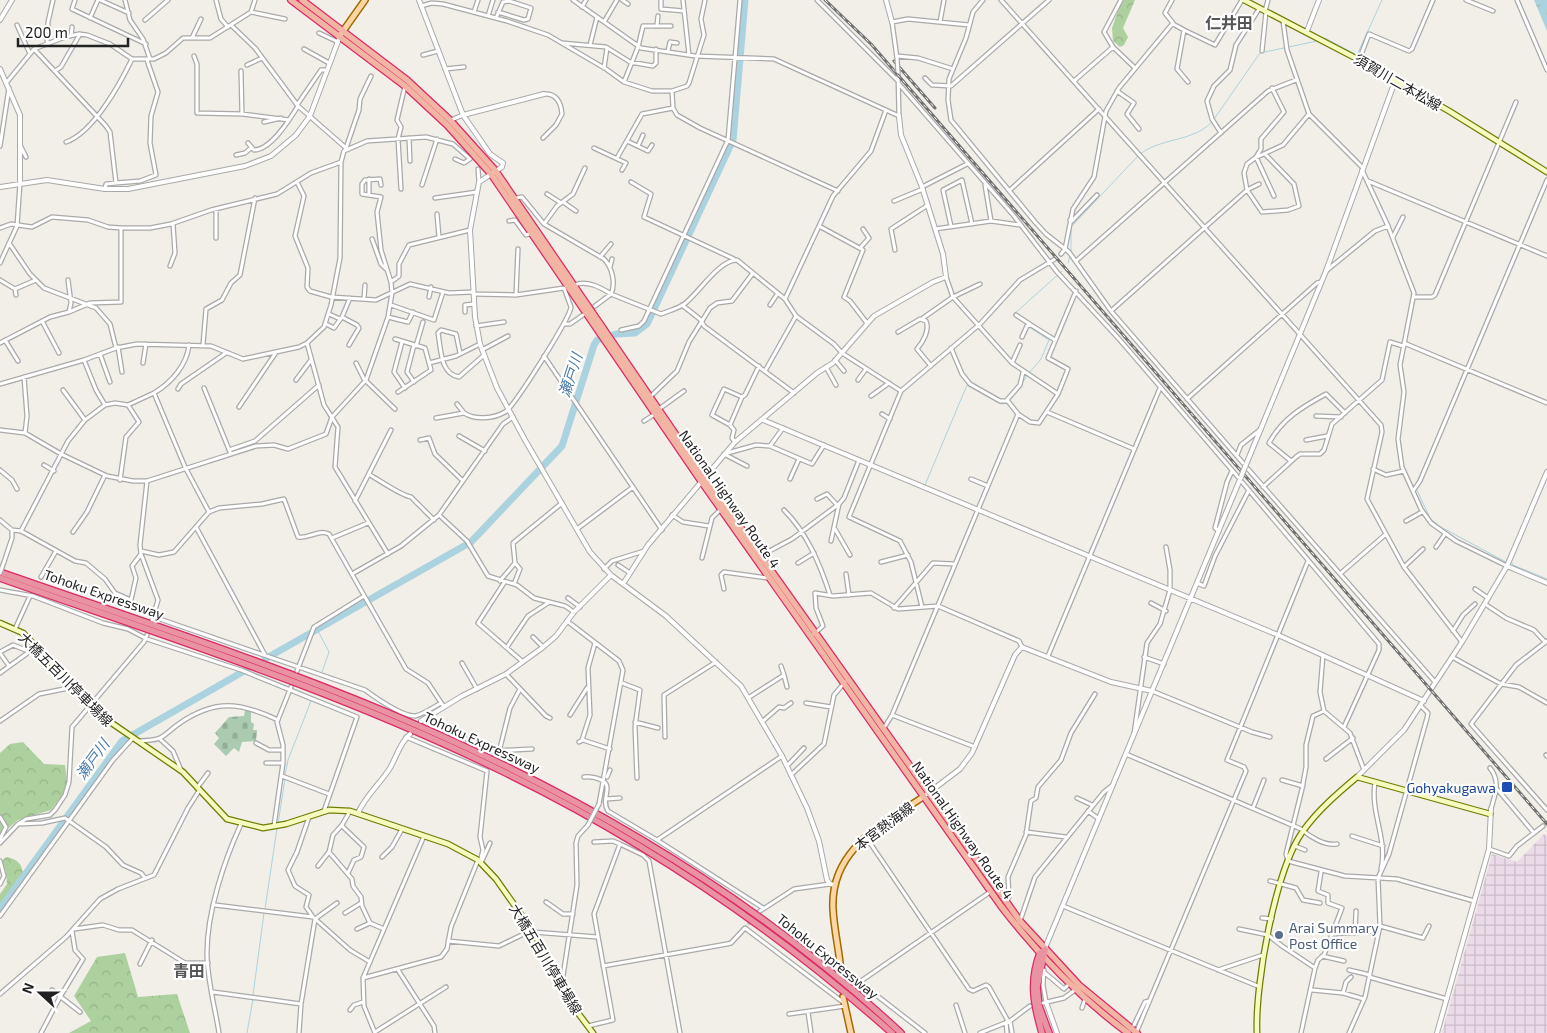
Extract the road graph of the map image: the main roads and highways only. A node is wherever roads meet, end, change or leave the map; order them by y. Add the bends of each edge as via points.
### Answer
1 (291, 0) edge
2 (302, 0) edge
3 (365, 0) edge
4 (1244, 0) edge
5 (341, 36) junction
6 (493, 172) junction
7 (1547, 172) edge
8 (569, 286) junction
9 (612, 344) junction
10 (657, 412) junction
11 (703, 478) junction
12 (759, 557) junction
13 (0, 572) edge
14 (0, 578) edge
15 (0, 623) edge
16 (813, 635) junction
17 (846, 681) junction
18 (926, 795) junction
19 (1490, 812) road end
20 (1043, 954) junction
21 (841, 974) dead end
22 (844, 1002) road end
23 (882, 1020) junction
24 (593, 1033) edge
25 (851, 1033) edge
26 (891, 1033) edge
27 (903, 1033) edge
28 (1042, 1033) edge
29 (1049, 1033) edge
30 (1128, 1033) edge
31 (1137, 1033) edge
32 (1257, 1033) edge

1 - 5 highway, National Highway Route 4
2 - 5 highway, National Highway Route 4
3 - 5 main road
4 - 7 main road, 須賀川二本松線 via 1307,31 1449,111
5 - 6 highway, National Highway Route 4 via 430,108 472,157
5 - 6 highway, National Highway Route 4 via 407,80 450,120
6 - 8 highway, National Highway Route 4
6 - 8 highway, National Highway Route 4 via 516,198
8 - 9 highway, National Highway Route 4
9 - 10 highway, National Highway Route 4
9 - 10 highway, National Highway Route 4 via 650,396
10 - 11 highway, National Highway Route 4
11 - 12 highway, National Highway Route 4
11 - 12 highway, National Highway Route 4 via 721,509
12 - 16 highway, National Highway Route 4
12 - 16 highway, National Highway Route 4 via 770,578
13 - 23 highway, Tohoku Expressway via 332,690 510,768 598,814 703,878 797,945
14 - 23 highway, Tohoku Expressway via 287,680 425,735 507,773 624,836 699,883
15 - 24 main road, 大橋五百川停車場線 via 23,633 108,722 181,770 227,819 263,828 324,811 350,811 461,849 480,862 496,879 532,931
16 - 17 highway, National Highway Route 4
17 - 18 highway, National Highway Route 4
17 - 18 highway, National Highway Route 4 via 883,728
18 - 20 highway, National Highway Route 4
18 - 20 highway, National Highway Route 4 via 991,892
18 - 21 main road, 本宮熱海線 via 865,836 844,860 832,885
19 - 32 main road via 1357,777 1316,815 1295,846 1281,884 1263,955
20 - 28 highway via 1034,972 1032,988
20 - 29 highway via 1038,996
20 - 30 highway, National Highway Route 4 via 1075,990
20 - 31 highway, National Highway Route 4
22 - 25 main road
23 - 26 highway
23 - 27 highway

